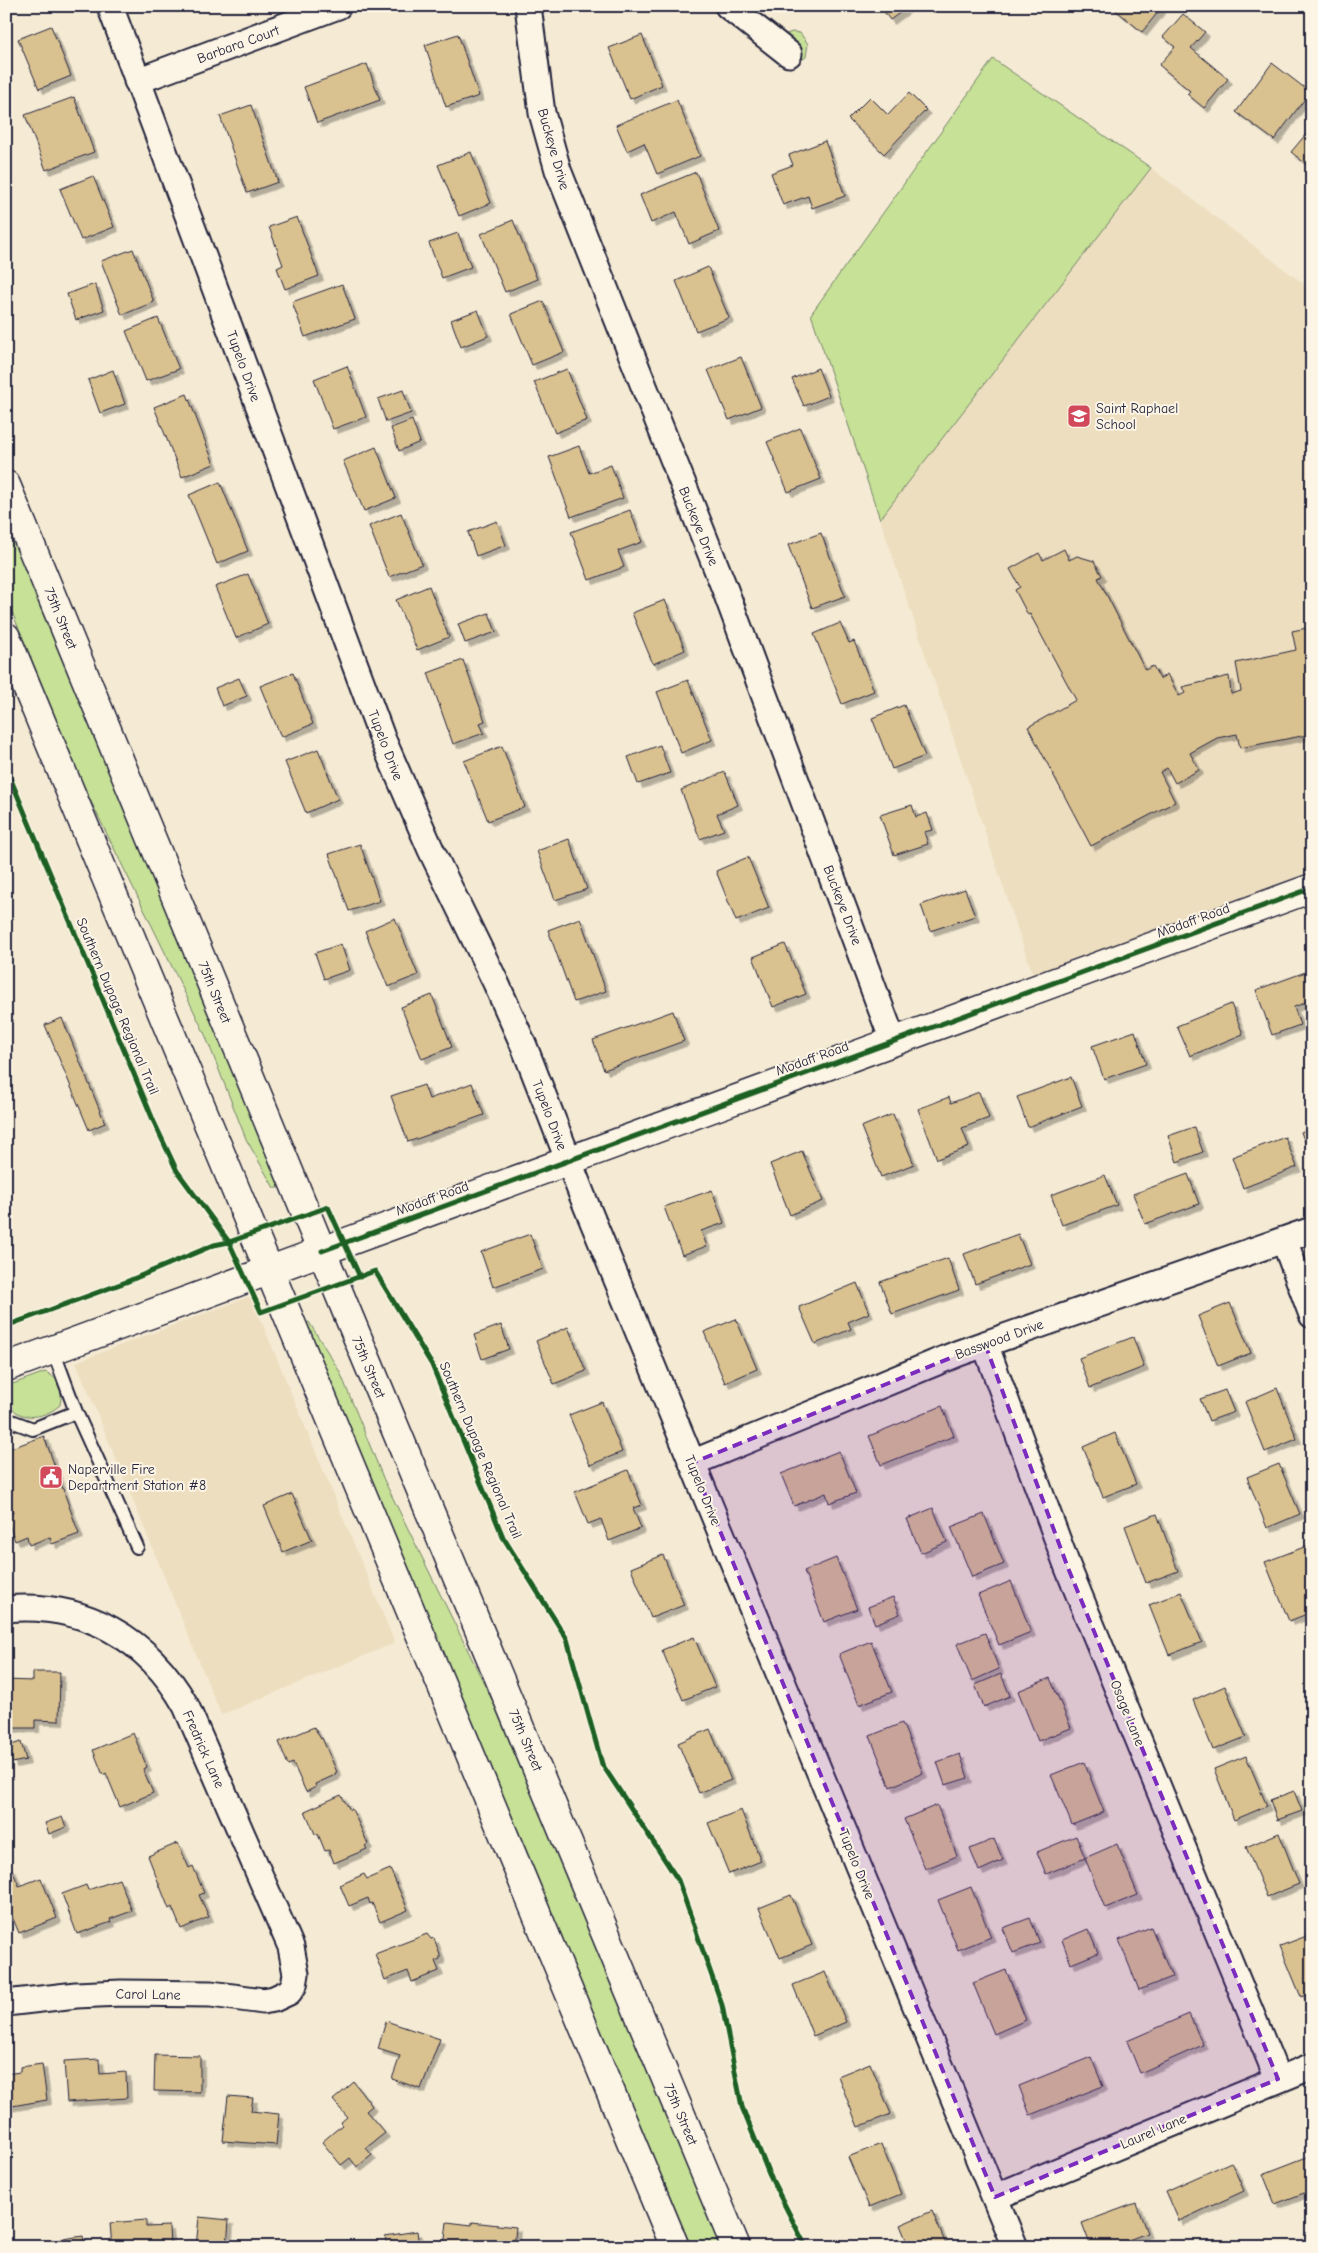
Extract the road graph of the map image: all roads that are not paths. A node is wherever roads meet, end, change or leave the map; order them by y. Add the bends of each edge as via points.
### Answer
1 (110, 6) edge
2 (338, 6) edge
3 (528, 6) edge
4 (728, 6) edge
5 (789, 54) dead end
6 (137, 81) junction
7 (6, 485) edge
8 (6, 637) edge
9 (1312, 888) edge
10 (893, 1041) junction
11 (568, 1160) junction
12 (1312, 1230) edge
13 (1284, 1240) junction
14 (322, 1251) junction
15 (269, 1271) junction
16 (1312, 1315) edge
17 (985, 1344) junction
18 (53, 1350) junction
19 (6, 1367) edge
20 (76, 1412) junction
21 (6, 1419) edge
22 (692, 1463) junction
23 (137, 1547) dead end
24 (6, 1609) edge
25 (289, 1992) joint
26 (6, 2003) edge
27 (1312, 2066) edge
28 (1278, 2079) junction
29 (995, 2197) junction
30 (674, 2247) edge
31 (736, 2247) edge
32 (1015, 2247) edge

1 - 6 street, Tupelo Drive
2 - 6 street, Barbara Court
3 - 10 street, Buckeye Drive via 542,113 558,170 724,587
4 - 5 street
6 - 11 street, Tupelo Drive via 383,740 524,1046
7 - 14 main road, 75th Street
8 - 15 main road
9 - 10 main road, Modaff Road
10 - 11 main road, Modaff Road
11 - 14 main road, Modaff Road
11 - 22 street, Tupelo Drive
12 - 13 street, Basswood Drive
13 - 16 street
13 - 17 street, Basswood Drive
14 - 15 main road, Modaff Road
14 - 31 main road, 75th Street
15 - 18 main road, Modaff Road
15 - 30 main road
17 - 22 street, Basswood Drive
17 - 28 street, Osage Lane via 1068,1568
18 - 19 main road, Modaff Road
18 - 20 lane
20 - 21 lane via 33,1429
20 - 23 lane
22 - 29 street, Tupelo Drive
24 - 25 street, Fredrick Lane via 48,1608 99,1623 134,1643 167,1676 186,1706 291,1947 296,1974
25 - 26 street, Carol Lane via 263,2001 212,1994 121,1993 76,1994
27 - 28 street, Laurel Lane
28 - 29 street, Laurel Lane
29 - 32 street, Tupelo Drive

